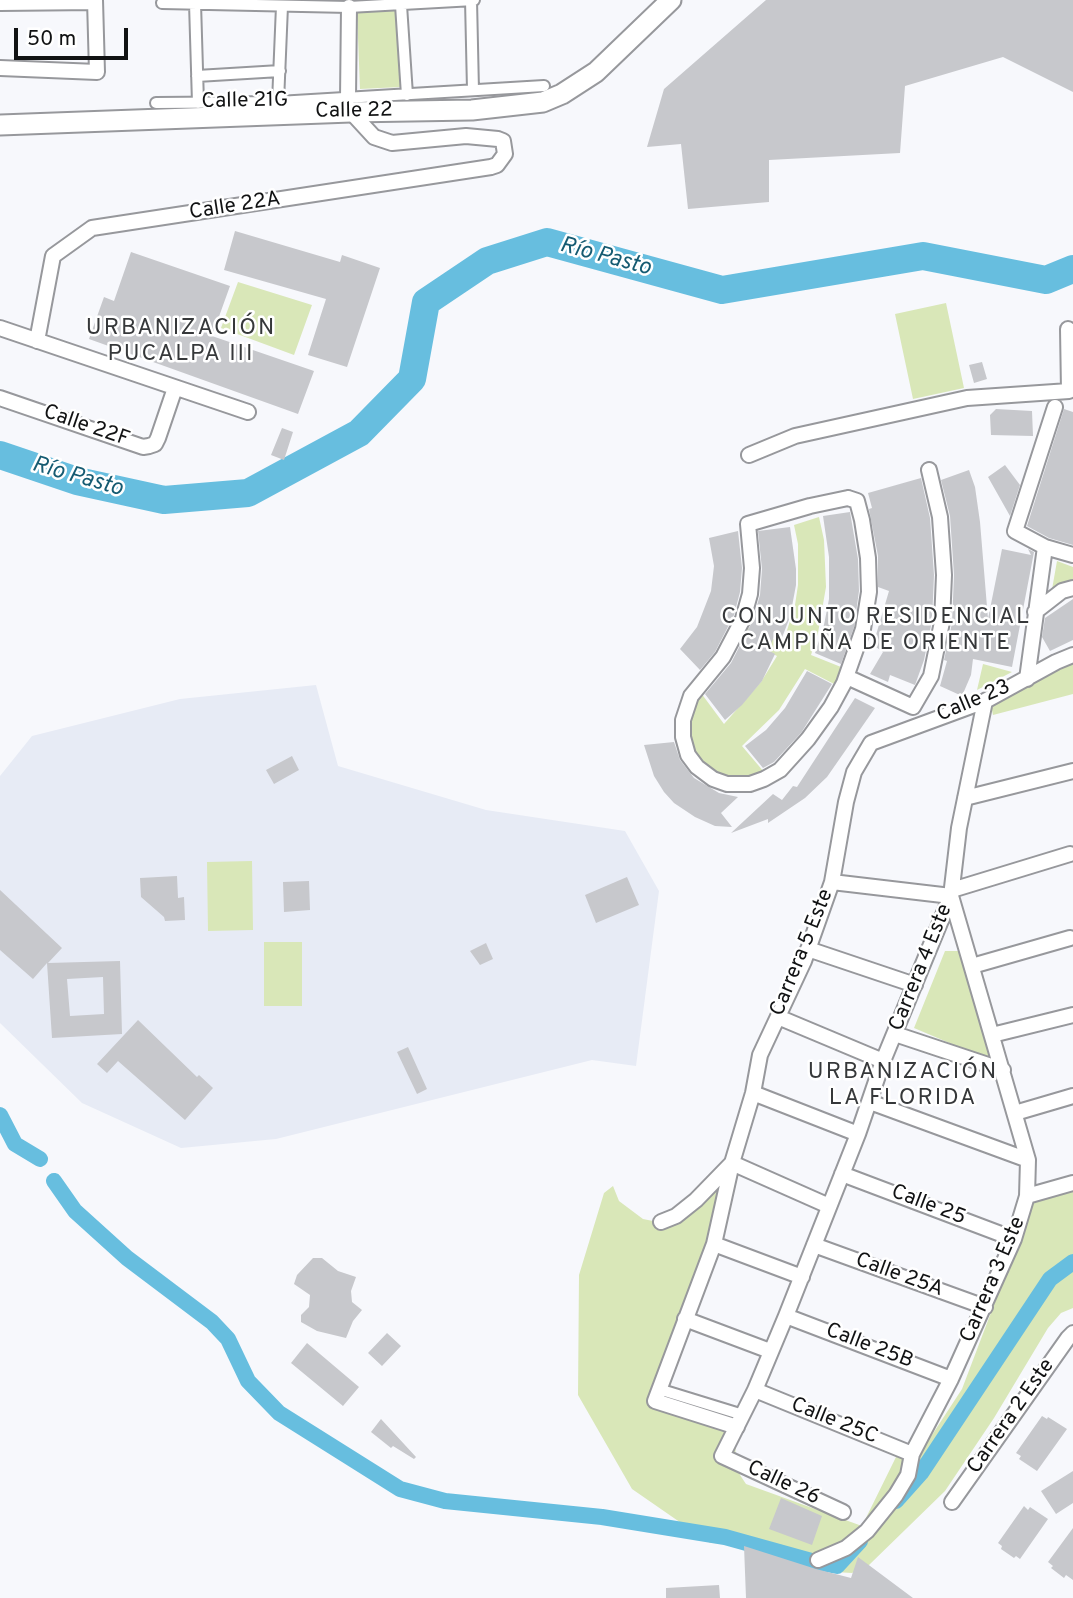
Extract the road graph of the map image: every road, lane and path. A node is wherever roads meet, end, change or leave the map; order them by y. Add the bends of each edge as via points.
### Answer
1 (472, 0) edge
2 (671, 0) edge
3 (95, 1) edge
4 (0, 3) edge
5 (162, 3) dead end
6 (194, 3) junction
7 (401, 5) junction
8 (282, 6) junction
9 (349, 7) junction
10 (0, 68) edge
11 (280, 71) junction
12 (197, 76) junction
13 (544, 86) dead end
14 (473, 90) junction
15 (407, 95) junction
16 (278, 102) junction
17 (156, 103) dead end
18 (198, 103) junction
19 (349, 105) junction
20 (0, 125) edge
21 (0, 328) edge
22 (1068, 329) dead end
23 (37, 341) junction
24 (175, 388) junction
25 (1071, 391) edge
26 (0, 398) edge
27 (1055, 407) dead end
28 (248, 412) dead end
29 (749, 455) dead end
30 (929, 470) dead end
31 (1045, 547) junction
32 (1073, 555) edge
33 (1073, 588) edge
34 (1035, 612) junction
35 (1073, 655) edge
36 (846, 677) junction
37 (1027, 679) junction
38 (985, 701) junction
39 (913, 707) junction
40 (919, 725) junction
41 (871, 743) joint
42 (1073, 771) edge
43 (965, 798) junction
44 (1070, 854) dead end
45 (832, 881) junction
46 (951, 893) junction
47 (1070, 938) dead end
48 (808, 949) junction
49 (972, 966) junction
50 (915, 985) junction
51 (1073, 1016) edge
52 (778, 1017) junction
53 (895, 1034) junction
54 (992, 1035) junction
55 (883, 1061) junction
56 (1003, 1070) junction
57 (753, 1093) junction
58 (1073, 1096) edge
59 (870, 1102) junction
60 (1015, 1113) junction
61 (858, 1134) junction
62 (1028, 1160) junction
63 (732, 1163) junction
64 (842, 1174) junction
65 (1073, 1183) edge
66 (1027, 1196) junction
67 (829, 1206) junction
68 (662, 1222) dead end
69 (1014, 1239) junction
70 (714, 1244) junction
71 (814, 1245) junction
72 (802, 1277) junction
73 (985, 1307) junction
74 (786, 1316) junction
75 (685, 1319) junction
76 (1073, 1333) edge
77 (770, 1351) junction
78 (951, 1379) junction
79 (755, 1390) junction
80 (740, 1421) junction
81 (912, 1454) junction
82 (722, 1456) joint
83 (952, 1502) dead end
84 (843, 1512) dead end
85 (818, 1560) dead end

1 - 7 street
1 - 14 street
2 - 19 main road, Calle 22 via 596,72 543,102 472,110
3 - 4 street
3 - 10 street via 97,72
5 - 6 street
6 - 8 street
6 - 12 street
7 - 9 street
7 - 15 street
8 - 9 street
8 - 11 street
9 - 19 street
11 - 12 street
11 - 16 street
12 - 18 street
13 - 14 street, Calle 21G
14 - 15 street, Calle 21G
15 - 19 street, Calle 21G
16 - 18 street, Calle 21G
16 - 19 street, Calle 21G
17 - 18 street, Calle 21G
19 - 20 main road, Calle 22
19 - 23 street, Calle 22A via 374,137 392,144 466,136 503,141 505,154 491,167 92,228 53,256
21 - 23 street
22 - 25 street
23 - 24 street
24 - 26 street, Calle 22F via 158,438 149,446
24 - 28 street
25 - 29 street via 967,398 795,436
27 - 31 street via 1015,531
30 - 39 street via 942,528 943,611 934,668
31 - 32 street
31 - 34 street
33 - 34 street
34 - 37 street
35 - 37 street, Calle 23
36 - 36 street via 863,629 869,592 866,539 857,501 848,498 748,524 752,559 748,602 731,646 687,703 682,729 691,759 705,774 727,784 750,784 771,776 808,739
36 - 39 street
37 - 38 street, Calle 23
38 - 40 street, Calle 23
38 - 43 street, Carrera 4 Este
39 - 40 street
40 - 41 street, Calle 23
41 - 45 street, Carrera 5 Este via 854,772
42 - 43 street
43 - 46 street, Carrera 4 Este
44 - 46 street
45 - 46 street
45 - 48 street, Carrera 5 Este
46 - 49 street, Carrera 3 Este
46 - 50 street, Carrera 4 Este
47 - 49 street
48 - 50 street
48 - 52 street, Carrera 5 Este
49 - 54 street, Carrera 3 Este
50 - 53 street, Carrera 4 Este
51 - 54 street
52 - 55 street
52 - 57 street, Carrera 5 Este via 760,1055
53 - 55 street, Carrera 4 Este
53 - 56 street
54 - 56 street, Carrera 3 Este
55 - 59 street, Carrera 4 Este
56 - 60 street, Carrera 3 Este
57 - 61 street
57 - 63 street, Carrera 5 Este
58 - 60 street
59 - 61 street, Carrera 4 Este
59 - 62 street
60 - 62 street, Carrera 3 Este
61 - 64 street, Carrera 4 Este
62 - 66 street, Carrera 3 Este
63 - 67 street
63 - 68 street, Carrera 5 Este via 696,1200
63 - 70 street, Carrera 5 Este
64 - 67 street, Carrera 4 Este
64 - 69 street, Calle 25
65 - 66 street
66 - 69 street, Carrera 3 Este
67 - 71 street, Carrera 4 Este
69 - 73 street, Carrera 3 Este
70 - 72 street
70 - 75 street, Carrera 5 Este
71 - 72 street, Carrera 4 Este
71 - 73 street, Calle 25A
72 - 74 street, Carrera 4 Este
73 - 78 street, Carrera 3 Este
74 - 77 street, Carrera 4 Este
74 - 78 street, Calle 25B
75 - 77 street
75 - 80 street, Carrera 5 Este via 660,1396
76 - 83 street, Carrera 2 Este
77 - 79 street, Carrera 4 Este
78 - 81 street, Carrera 3 Este
79 - 80 street, Carrera 4 Este
79 - 81 street, Calle 25C
80 - 82 street, Carrera 4 Este
81 - 85 street, Carrera 3 Este via 908,1475 867,1531 846,1548
82 - 84 street, Calle 26

